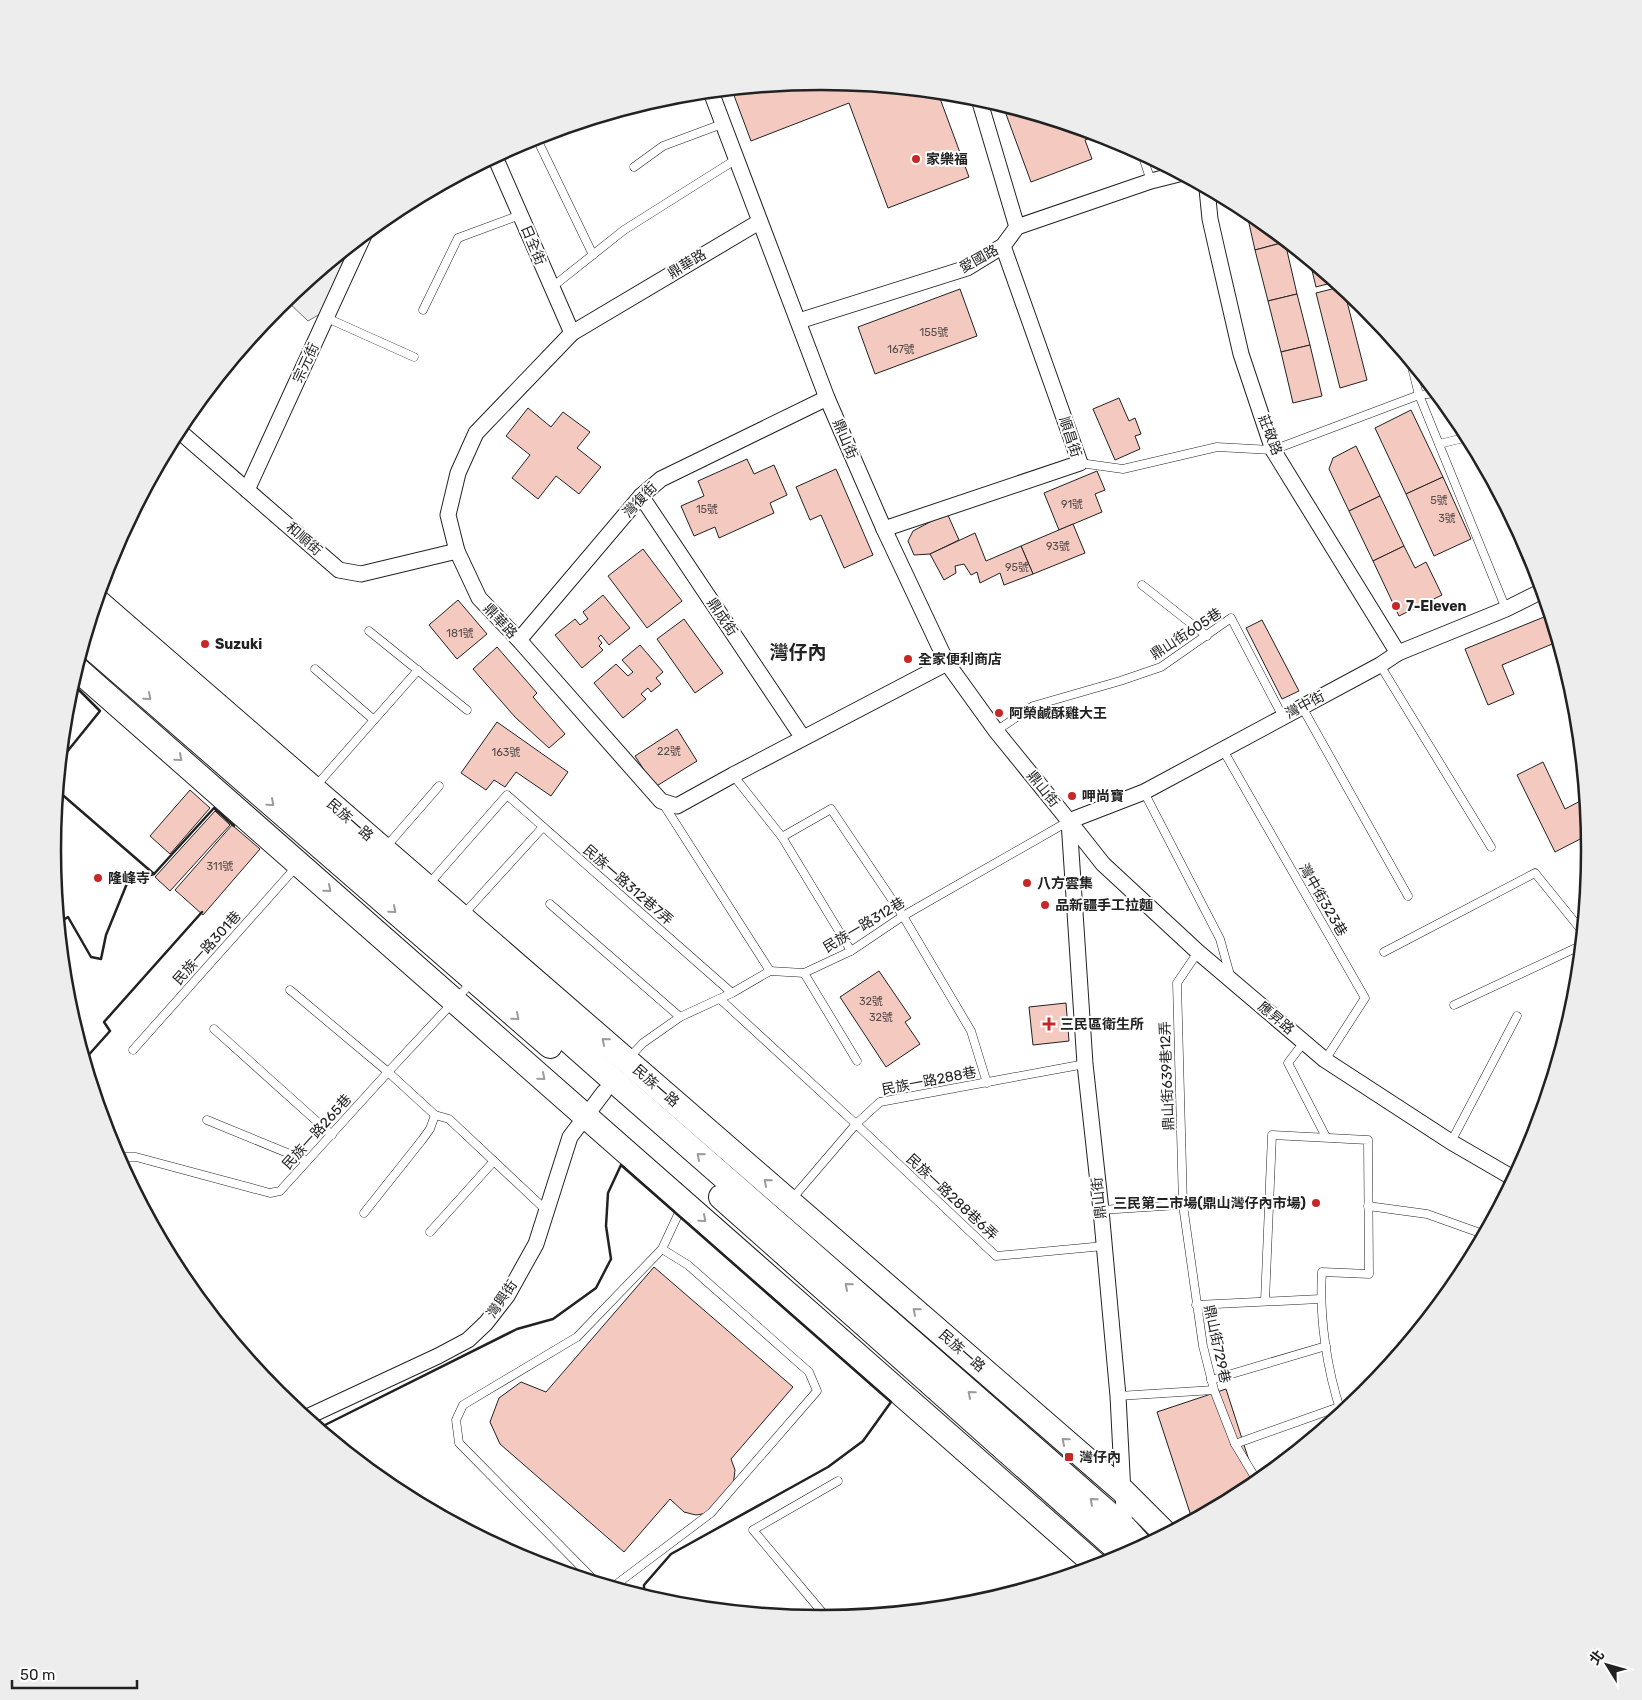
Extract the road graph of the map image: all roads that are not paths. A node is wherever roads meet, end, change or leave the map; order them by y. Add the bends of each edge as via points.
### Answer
1 (713, 98) edge
2 (982, 108) edge
3 (722, 124) junction
4 (540, 145) edge
5 (735, 160) junction
6 (498, 163) edge
7 (1145, 163) edge
8 (634, 167) dead end
9 (1170, 176) edge
10 (1150, 181) junction
11 (1208, 196) edge
12 (520, 215) junction
13 (759, 222) junction
14 (1017, 227) junction
15 (359, 246) edge
16 (1003, 246) junction
17 (593, 255) junction
18 (551, 288) junction
19 (423, 310) dead end
20 (327, 318) junction
21 (799, 321) junction
22 (572, 333) junction
23 (414, 357) dead end
24 (1414, 375) edge
25 (1429, 394) edge
26 (1419, 395) junction
27 (827, 398) junction
28 (184, 436) edge
29 (1460, 439) edge
30 (1440, 444) junction
31 (1273, 450) junction
32 (1080, 463) junction
33 (247, 490) junction
34 (641, 496) junction
35 (884, 529) junction
36 (457, 551) junction
37 (1142, 585) dead end
38 (1536, 594) edge
39 (102, 607) edge
40 (1506, 609) junction
41 (97, 623) edge
42 (369, 630) dead end
43 (1207, 636) junction
44 (519, 640) junction
45 (90, 643) edge
46 (1398, 653) junction
47 (132, 656) junction
48 (947, 663) junction
49 (1380, 665) junction
50 (315, 668) dead end
51 (418, 670) junction
52 (82, 674) edge
53 (102, 691) junction
54 (1302, 707) junction
55 (467, 710) dead end
56 (1283, 718) junction
57 (374, 720) junction
58 (996, 731) junction
59 (803, 738) junction
60 (1224, 750) junction
61 (732, 775) junction
62 (439, 786) dead end
63 (314, 788) junction
64 (1144, 792) junction
65 (661, 801) junction
66 (1069, 821) junction
67 (543, 827) junction
68 (782, 837) junction
69 (1491, 847) dead end
70 (384, 850) junction
71 (299, 863) junction
72 (426, 886) junction
73 (1408, 896) dead end
74 (550, 904) dead end
75 (462, 916) junction
76 (903, 916) junction
77 (1577, 924) edge
78 (1574, 949) edge
79 (851, 951) junction
80 (1198, 952) junction
81 (1384, 952) dead end
82 (770, 971) junction
83 (804, 972) junction
84 (474, 980) junction
85 (1231, 980) junction
86 (290, 990) dead end
87 (732, 993) junction
88 (720, 999) junction
89 (454, 1000) junction
90 (1454, 1005) dead end
91 (1517, 1016) dead end
92 (680, 1017) junction
93 (214, 1029) dead end
94 (1304, 1042) junction
95 (133, 1050) dead end
96 (1325, 1060) junction
97 (857, 1061) dead end
98 (1085, 1064) junction
99 (388, 1072) junction
100 (616, 1074) junction
101 (987, 1083) junction
102 (435, 1115) junction
103 (586, 1116) junction
104 (207, 1120) dead end
105 (856, 1124) junction
106 (332, 1135) junction
107 (1326, 1137) junction
108 (1451, 1142) junction
109 (126, 1157) edge
110 (308, 1161) junction
111 (494, 1161) junction
112 (1507, 1175) edge
113 (1256, 1200) dead end
114 (684, 1202) junction
115 (790, 1202) junction
116 (1183, 1205) junction
117 (1368, 1206) junction
118 (1101, 1210) junction
119 (547, 1211) junction
120 (364, 1213) dead end
121 (430, 1232) dead end
122 (1478, 1232) edge
123 (1104, 1246) junction
124 (662, 1250) junction
125 (1320, 1299) junction
126 (1265, 1302) junction
127 (1196, 1305) junction
128 (1326, 1346) junction
129 (1211, 1380) junction
130 (1214, 1390) junction
131 (1118, 1396) junction
132 (1339, 1405) edge
133 (1330, 1413) edge
134 (313, 1414) edge
135 (1235, 1444) junction
136 (1253, 1475) edge
137 (838, 1481) dead end
138 (1123, 1491) junction
139 (1125, 1528) junction
140 (1161, 1529) edge
141 (1136, 1541) edge
142 (1126, 1546) edge
143 (1120, 1548) edge
144 (1090, 1560) edge
145 (586, 1572) edge
146 (619, 1582) edge
147 (821, 1610) edge

1 - 3 street, 鼎山街
2 - 14 street
3 - 5 street, 鼎山街
3 - 8 lane via 663,146
4 - 17 lane
5 - 13 street, 鼎山街
5 - 17 lane via 624,230
6 - 12 street, 日全街
7 - 10 lane
9 - 10 street
10 - 14 street
11 - 31 street, 莊敬路 via 1216,250 1241,354
12 - 18 street, 日全街
12 - 19 lane via 458,238
13 - 21 street, 鼎山街
13 - 22 street, 鼎華路
14 - 16 street, 愛國路
15 - 20 street, 宗元街
16 - 21 street, 愛國路 via 967,268
16 - 32 street, 順昌街
17 - 18 lane
18 - 22 street, 日全街
20 - 23 lane
20 - 33 street, 宗元街
21 - 27 street, 鼎山街
22 - 36 street, 鼎華路 via 476,433 458,473 448,515
24 - 26 lane
25 - 26 lane
26 - 30 lane
26 - 31 lane
27 - 34 street, 灣復街 via 661,479
27 - 35 street, 鼎山街
28 - 33 street, 和順街
29 - 30 lane
30 - 40 lane
31 - 32 lane via 1217,447 1123,469
31 - 46 street, 莊敬路
32 - 35 street, 順昌街
33 - 36 street, 和順街 via 339,570 361,574
34 - 44 street, 灣復街
34 - 59 street, 鼎成街
35 - 48 street, 鼎山街
36 - 44 street, 鼎華路 via 479,598
37 - 43 lane
38 - 40 street, 灣中街
39 - 47 main road, 民族一路
40 - 46 street, 灣中街
41 - 47 main road, 民族一路
42 - 51 lane
43 - 56 lane, 鼎山街605巷 via 1231,618
43 - 58 lane, 鼎山街605巷 via 1161,667 1033,706
44 - 65 street, 鼎華路
45 - 47 main road, 民族一路
46 - 49 street, 灣中街
47 - 53 main road
47 - 63 main road, 民族一路
47 -> 84 main road, 民族一路
47 - 100 main road, 民族一路
48 - 58 street, 鼎山街
48 - 59 street
49 - 54 street, 灣中街
49 - 69 lane
50 - 57 lane
51 - 55 lane
51 - 57 lane
52 - 53 main road
53 -> 71 main road
54 - 56 street, 灣中街
54 - 73 lane
56 - 60 street, 灣中街
57 - 63 lane
58 - 66 street, 鼎山街
59 - 61 street
60 - 64 street, 灣中街
60 - 96 lane, 灣中街323巷 via 1365,998
61 - 65 street via 677,806
61 - 68 lane
62 - 70 lane
63 - 70 main road, 民族一路
64 - 66 street, 灣中街
64 - 85 lane via 1220,939
65 - 82 lane
66 - 76 lane, 民族一路312巷
66 - 80 street, 應昇路 via 1103,864
66 - 98 street, 鼎山街
67 - 72 lane, 民族一路312巷7弄 via 507,794
67 - 75 lane
67 - 87 lane, 民族一路312巷7弄
68 - 76 lane via 831,808
68 - 79 lane
70 - 72 main road, 民族一路
71 -> 89 main road
71 - 95 lane, 民族一路301巷
72 - 75 main road, 民族一路
74 - 92 lane
100 -> 75 main road, 民族一路
76 - 79 lane, 民族一路312巷
76 - 101 lane via 971,1031
77 - 81 lane via 1535,873
78 - 90 lane
79 - 83 lane, 民族一路312巷
80 - 85 street, 應昇路
80 - 116 lane, 鼎山街639巷12弄 via 1177,983
82 - 83 lane, 民族一路312巷
82 - 87 lane
83 - 97 lane
84 - 89 lane, 民族一路265巷
84 -> 100 main road, 民族一路
85 - 94 street, 應昇路
86 - 99 lane
87 - 88 lane
88 - 92 lane
88 - 105 lane, 民族一路288巷6弄
89 - 99 lane, 民族一路265巷
89 -> 103 main road
91 - 108 lane
92 - 100 lane via 643,1043
93 - 106 lane
94 - 96 street, 應昇路
94 - 107 lane via 1288,1062
96 - 108 street, 應昇路
98 - 101 lane, 民族一路288巷
98 - 118 street, 鼎山街
99 - 102 lane
99 - 106 lane, 民族一路265巷
100 - 103 street, 灣興街
115 -> 100 main road, 民族一路
139 -> 100 main road, 民族一路
100 - 143 main road, 民族一路
101 - 105 lane, 民族一路288巷 via 880,1102
102 - 111 lane via 449,1119
102 - 120 lane via 422,1140
103 - 114 main road
103 - 119 street, 灣興街 via 570,1137
104 - 110 lane
105 - 115 lane, 民族一路288巷
105 - 123 lane, 民族一路288巷6弄 via 996,1256
106 - 110 lane, 民族一路265巷
107 - 117 lane via 1368,1140
107 - 126 lane via 1272,1135
108 - 112 street, 應昇路
109 - 110 lane, 民族一路265巷 via 270,1193 280,1192
111 - 119 lane
111 - 121 lane
113 - 116 lane
114 - 124 lane
114 -> 144 main road
138 -> 115 main road, 民族一路
116 - 118 lane
116 - 127 lane, 鼎山街729巷
117 - 122 lane via 1427,1214
117 - 125 lane via 1369,1274 1322,1272
118 - 123 street, 鼎山街
119 - 134 street, 灣興街 via 536,1244 507,1296 468,1340
123 - 131 street, 鼎山街
124 - 145 lane via 577,1337 463,1405 456,1420 459,1443
124 - 146 lane via 688,1265 809,1372 817,1391 711,1514
125 - 126 lane
125 - 128 lane
126 - 127 lane
127 - 129 lane, 鼎山街729巷
128 - 129 lane
128 - 132 lane
129 - 130 lane, 鼎山街729巷
130 - 131 lane
130 - 135 lane, 鼎山街729巷
131 - 138 street, 鼎山街
133 - 135 lane
135 - 136 lane, 鼎山街729巷
137 - 147 lane via 752,1530
138 - 139 street, 鼎山街
138 - 140 main road, 民族一路
139 - 141 main road, 民族一路
139 - 142 street, 鼎山街

